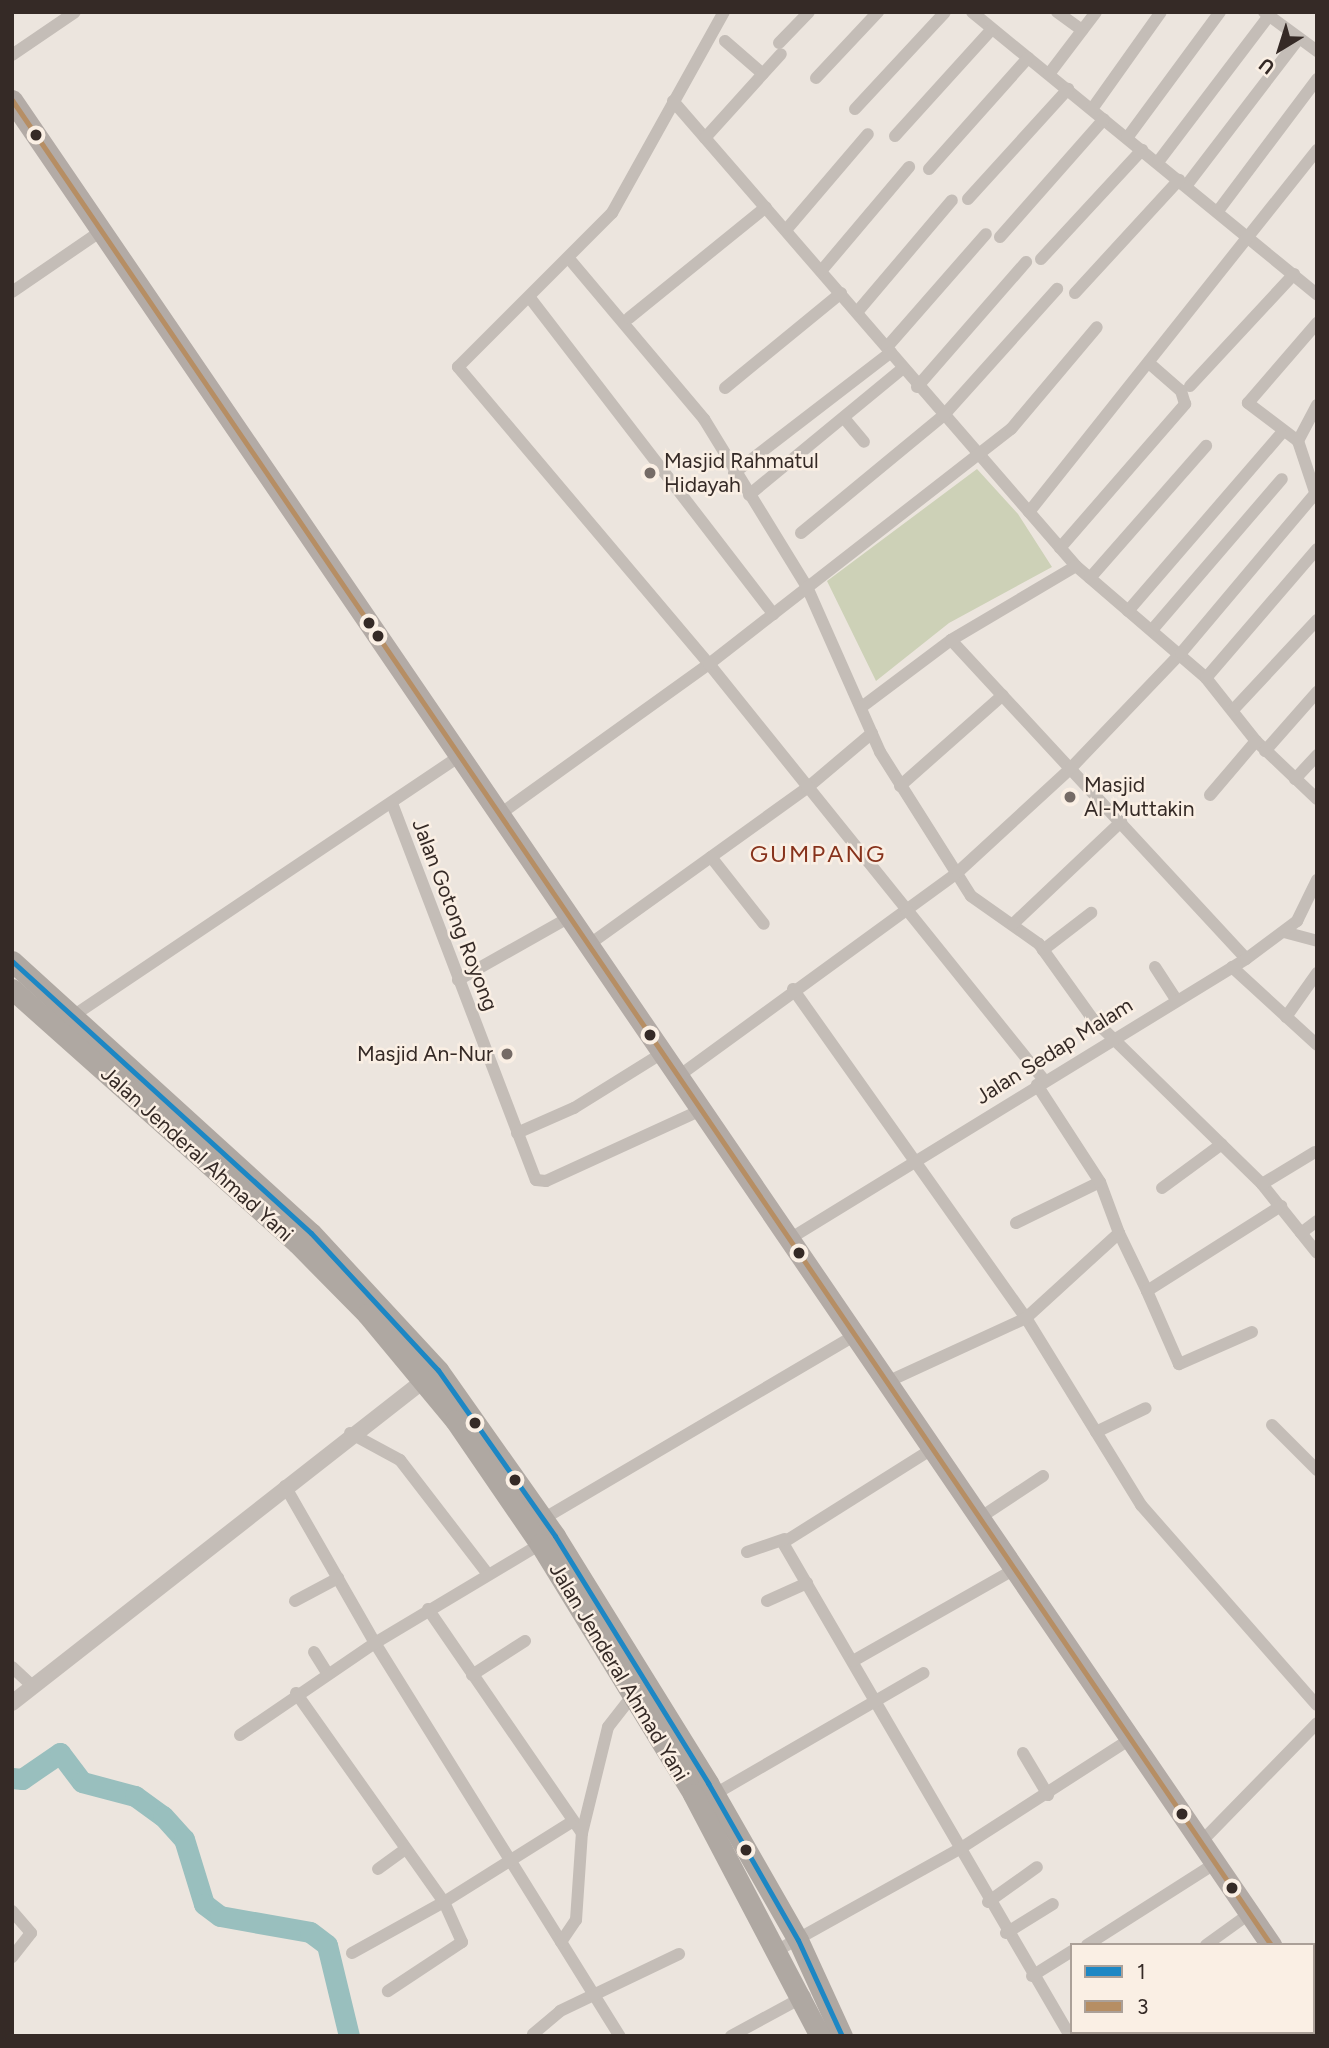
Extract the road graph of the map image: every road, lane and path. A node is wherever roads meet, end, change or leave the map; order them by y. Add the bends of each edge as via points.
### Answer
1 (75, 12) edge
2 (724, 12) edge
3 (809, 12) edge
4 (878, 12) edge
5 (945, 12) edge
6 (972, 12) edge
7 (1057, 12) edge
8 (1096, 12) edge
9 (1161, 12) edge
10 (1220, 12) edge
11 (1267, 14) edge
12 (992, 29) junction
13 (1082, 30) junction
14 (1299, 38) junction
15 (725, 41) dead end
16 (1317, 51) edge
17 (12, 55) edge
18 (1028, 58) junction
19 (763, 74) junction
20 (1049, 74) junction
21 (816, 78) dead end
22 (1317, 79) edge
23 (1068, 89) junction
24 (12, 100) edge
25 (673, 101) junction
26 (855, 109) dead end
27 (1092, 109) junction
28 (1104, 119) junction
29 (868, 134) dead end
30 (895, 136) dead end
31 (705, 138) junction
32 (1127, 138) junction
33 (1142, 150) junction
34 (1317, 150) edge
35 (1158, 162) junction
36 (909, 167) dead end
37 (929, 169) dead end
38 (1182, 183) junction
39 (968, 199) dead end
40 (952, 200) dead end
41 (766, 207) junction
42 (1218, 211) junction
43 (786, 230) junction
44 (101, 232) junction
45 (1250, 237) junction
46 (1041, 259) dead end
47 (571, 261) junction
48 (1026, 262) dead end
49 (822, 270) junction
50 (1294, 274) junction
51 (1314, 286) edge
52 (1057, 289) dead end
53 (12, 292) edge
54 (841, 293) junction
55 (1075, 293) dead end
56 (530, 298) junction
57 (858, 311) junction
58 (629, 318) dead end
59 (1317, 323) edge
60 (1097, 327) dead end
61 (889, 349) junction
62 (1149, 363) junction
63 (903, 368) junction
64 (1190, 386) dead end
65 (918, 387) junction
66 (725, 388) dead end
67 (1317, 405) edge
68 (943, 416) junction
69 (844, 418) junction
70 (1281, 434) junction
71 (1298, 441) junction
72 (864, 442) dead end
73 (1206, 446) dead end
74 (976, 453) junction
75 (734, 473) junction
76 (1312, 477) edge
77 (1282, 479) dead end
78 (749, 495) junction
79 (1316, 496) edge
80 (1029, 512) junction
81 (801, 534) dead end
82 (1060, 548) junction
83 (1317, 550) edge
84 (1076, 566) junction
85 (1090, 578) junction
86 (807, 587) junction
87 (1128, 611) junction
88 (773, 614) junction
89 (1317, 620) edge
90 (1152, 630) junction
91 (951, 640) junction
92 (1181, 653) junction
93 (709, 664) junction
94 (1206, 678) junction
95 (1317, 692) edge
96 (1003, 695) junction
97 (863, 706) junction
98 (1233, 710) junction
99 (872, 733) junction
100 (1261, 746) junction
101 (461, 755) junction
102 (1317, 755) edge
103 (1071, 768) junction
104 (1295, 779) junction
105 (900, 786) junction
106 (807, 788) junction
107 (1210, 795) dead end
108 (1317, 799) edge
109 (393, 806) junction
110 (500, 814) junction
111 (1121, 822) junction
112 (711, 857) junction
113 (958, 872) junction
114 (1317, 880) edge
115 (906, 910) junction
116 (1091, 913) dead end
117 (568, 918) junction
118 (764, 924) dead end
119 (1013, 924) junction
120 (1284, 932) junction
121 (1317, 942) edge
122 (587, 946) junction
123 (1044, 950) junction
124 (1246, 958) junction
125 (12, 961) edge
126 (1155, 967) dead end
127 (1232, 967) junction
128 (1317, 974) edge
129 (458, 980) junction
130 (12, 989) edge
131 (793, 989) junction
132 (1175, 999) junction
133 (72, 1013) junction
134 (1286, 1017) junction
135 (59, 1031) junction
136 (1114, 1036) junction
137 (1317, 1045) edge
138 (664, 1052) junction
139 (680, 1074) junction
140 (1041, 1082) junction
141 (703, 1109) junction
142 (517, 1133) junction
143 (1222, 1144) junction
144 (1315, 1152) dead end
145 (915, 1159) junction
146 (1100, 1182) junction
147 (1262, 1184) junction
148 (1162, 1188) dead end
149 (1281, 1206) junction
150 (1317, 1221) edge
151 (1016, 1223) dead end
152 (1119, 1233) junction
153 (1301, 1233) junction
154 (791, 1238) junction
155 (1317, 1253) edge
156 (1147, 1291) junction
157 (1026, 1318) junction
158 (1252, 1332) dead end
159 (854, 1336) junction
160 (430, 1375) junction
161 (887, 1382) junction
162 (1146, 1408) dead end
163 (1272, 1425) dead end
164 (1096, 1432) junction
165 (350, 1433) junction
166 (932, 1449) junction
167 (1317, 1470) edge
168 (1043, 1476) dead end
169 (285, 1486) junction
170 (978, 1519) junction
171 (542, 1531) junction
172 (785, 1539) junction
173 (747, 1552) dead end
174 (1013, 1570) junction
175 (487, 1573) junction
176 (338, 1577) junction
177 (807, 1583) junction
178 (295, 1601) dead end
179 (767, 1601) dead end
180 (428, 1609) junction
181 (526, 1641) dead end
182 (375, 1643) junction
183 (314, 1651) dead end
184 (853, 1661) junction
185 (12, 1667) edge
186 (924, 1672) dead end
187 (328, 1674) junction
188 (472, 1675) junction
189 (31, 1685) junction
190 (296, 1693) junction
191 (632, 1696) junction
192 (873, 1699) junction
193 (12, 1703) edge
194 (1317, 1705) edge
195 (1317, 1723) edge
196 (240, 1735) dead end
197 (1130, 1739) junction
198 (1023, 1753) dead end
199 (715, 1794) junction
200 (1048, 1795) junction
201 (570, 1823) junction
202 (582, 1833) junction
203 (1201, 1842) junction
204 (406, 1849) junction
205 (958, 1850) junction
206 (510, 1861) junction
207 (1214, 1864) junction
208 (1037, 1867) dead end
209 (378, 1869) dead end
210 (444, 1902) junction
211 (988, 1902) junction
212 (1053, 1904) dead end
213 (13, 1913) edge
214 (1249, 1914) junction
215 (1006, 1933) junction
216 (798, 1940) junction
217 (561, 1942) junction
218 (1090, 1943) edge
219 (1209, 1943) edge
220 (1268, 1943) edge
221 (778, 1950) junction
222 (1070, 1952) edge
223 (352, 1954) dead end
224 (679, 1954) dead end
225 (12, 1957) edge
226 (1032, 1976) junction
227 (388, 1991) dead end
228 (593, 1993) junction
229 (812, 1993) junction
230 (533, 2034) edge
231 (620, 2036) edge
232 (731, 2036) edge
233 (820, 2036) edge
234 (842, 2036) edge
235 (1070, 2036) edge

1 - 17 street
2 - 25 street
3 - 19 street
4 - 21 street
5 - 26 street
6 - 12 street
7 - 13 street
8 - 13 street
9 - 27 street
10 - 32 street
11 - 14 street
11 - 35 street
12 - 18 street
12 - 30 street
13 - 20 street
14 - 16 street
14 - 38 street
15 - 19 street
18 - 20 street
18 - 37 street
19 - 31 street
20 - 23 street
22 - 42 street
23 - 27 street
23 - 39 street
24 - 44 main road
25 - 31 street
25 - 47 street via 612,214
27 - 28 street
28 - 32 street
28 - 61 street
29 - 43 street
31 - 41 street
32 - 33 street
33 - 35 street
33 - 46 street
34 - 45 street
35 - 38 street
36 - 49 street
38 - 42 street
38 - 55 street
40 - 57 street
41 - 43 street
41 - 58 street
42 - 45 street
43 - 49 street
44 - 53 street
44 - 101 main road
45 - 50 street
45 - 62 street
47 - 56 street
47 - 75 street via 676,383
48 - 65 street
49 - 54 street
50 - 51 street
50 - 64 street
52 - 68 street
54 - 57 street
54 - 66 street
56 - 88 street
56 - 93 street via 459,363 459,373
57 - 61 street
59 - 70 street via 1248,398 1252,411
60 - 74 street via 1011,429
61 - 63 street
61 - 75 street
62 - 80 street
62 - 82 street via 1181,391 1185,404
63 - 65 street
63 - 69 street
65 - 68 street
67 - 71 street
68 - 74 street
68 - 81 street
69 - 72 street
69 - 78 street
70 - 71 street
70 - 87 street
71 - 76 street
73 - 85 street
74 - 80 street
74 - 86 street
75 - 78 street
76 - 79 street
77 - 90 street
78 - 86 street
79 - 92 street
80 - 82 street
82 - 84 street
83 - 94 street
84 - 85 street
84 - 91 street
85 - 87 street
86 - 88 street
86 - 97 street
87 - 90 street
88 - 93 street
89 - 98 street
90 - 92 street
91 - 96 street
91 - 97 street
92 - 94 street
92 - 103 street
93 - 106 street
93 - 110 street
94 - 98 street
95 - 100 street
96 - 103 street
96 - 105 street
97 - 99 street
98 - 100 street
99 - 105 street
99 - 106 street
100 - 104 street
100 - 107 street
101 - 109 street
101 - 110 main road
102 - 104 street
103 - 111 street
103 - 113 street
104 - 108 street
105 - 113 street
106 - 112 street
106 - 115 street
109 - 129 street, Jalan Gotong Royong
109 - 133 street
110 - 117 main road
111 - 119 street
111 - 124 street
112 - 118 street
112 - 122 street
113 - 115 street
113 - 119 street via 975,900
114 - 120 street, Jalan Sedap Malam via 1305,908
115 - 131 street
115 - 140 street
116 - 123 street
117 - 122 main road
117 - 129 street
119 - 123 street
120 - 121 street
120 - 124 street, Jalan Sedap Malam
122 - 138 main road
123 - 136 street via 1092,1018
124 - 127 street, Jalan Sedap Malam
125 - 133 highway, Jalan Jenderal Ahmad Yani
126 - 132 street
127 - 132 street, Jalan Sedap Malam
127 - 134 street
128 - 134 street
129 - 142 street, Jalan Gotong Royong
130 - 135 highway, Jalan Jenderal Ahmad Yani
131 - 139 street
131 - 145 street
132 - 136 street, Jalan Sedap Malam
133 - 135 street
133 - 160 highway, Jalan Jenderal Ahmad Yani via 311,1233
134 - 137 street
135 - 160 highway, Jalan Jenderal Ahmad Yani via 289,1235
136 - 140 street, Jalan Sedap Malam
136 - 143 street
138 - 139 main road
138 - 142 street via 574,1108
139 - 141 main road
140 - 145 street, Jalan Sedap Malam
140 - 146 street
141 - 142 street, Jalan Gotong Royong via 546,1181 533,1175
141 - 154 main road
143 - 147 street
143 - 148 street
144 - 147 street
145 - 154 street, Jalan Sedap Malam
145 - 157 street
146 - 151 street
146 - 152 street
147 - 149 street
149 - 153 street
149 - 156 street
150 - 153 street
152 - 156 street
152 - 157 street
153 - 155 street
154 - 159 main road
156 - 158 street via 1179,1364
157 - 161 street
157 - 164 street
159 - 161 main road
159 - 171 street
160 - 165 street
160 - 171 highway, Jalan Jenderal Ahmad Yani
161 - 166 main road
162 - 164 street
163 - 167 street
164 - 194 street via 1140,1505
165 - 169 street
165 - 175 street via 400,1460
166 - 170 main road
166 - 172 street
168 - 170 street
169 - 176 street
169 - 189 street
170 - 174 main road
171 - 175 street
171 - 191 highway, Jalan Jenderal Ahmad Yani
171 - 199 highway, Jalan Jenderal Ahmad Yani
172 - 173 street
172 - 177 street
174 - 184 street
174 - 197 main road
175 - 180 street
176 - 178 street
176 - 182 street
177 - 179 street
177 - 184 street
180 - 182 street
180 - 188 street
181 - 188 street
182 - 187 street
182 - 206 street
183 - 187 street
184 - 192 street
185 - 189 street
186 - 192 street
187 - 190 street
188 - 201 street
189 - 193 street
190 - 196 street
190 - 204 street
191 - 202 street via 608,1727
191 - 221 highway, Jalan Jenderal Ahmad Yani
192 - 199 street
192 - 205 street
195 - 203 street
197 - 200 street
197 - 203 main road
198 - 200 street
199 - 216 highway, Jalan Jenderal Ahmad Yani
200 - 205 street
201 - 202 street
201 - 206 street
202 - 217 street via 576,1920
203 - 207 main road
204 - 209 street
204 - 210 street
205 - 211 street
205 - 216 street
206 - 210 street
206 - 217 street
207 - 214 main road
207 - 218 street
208 - 211 street
210 - 223 street
210 - 227 street via 462,1942
211 - 215 street
212 - 215 street
213 - 225 street via 31,1933
214 - 219 street
214 - 220 main road
215 - 226 street
216 - 221 street
216 - 229 highway, Jalan Jenderal Ahmad Yani
217 - 228 street
221 - 229 highway, Jalan Jenderal Ahmad Yani
222 - 226 street
224 - 228 street
226 - 235 street
228 - 230 street
228 - 231 street
229 - 232 street
229 - 233 highway, Jalan Jenderal Ahmad Yani
229 - 234 highway, Jalan Jenderal Ahmad Yani

